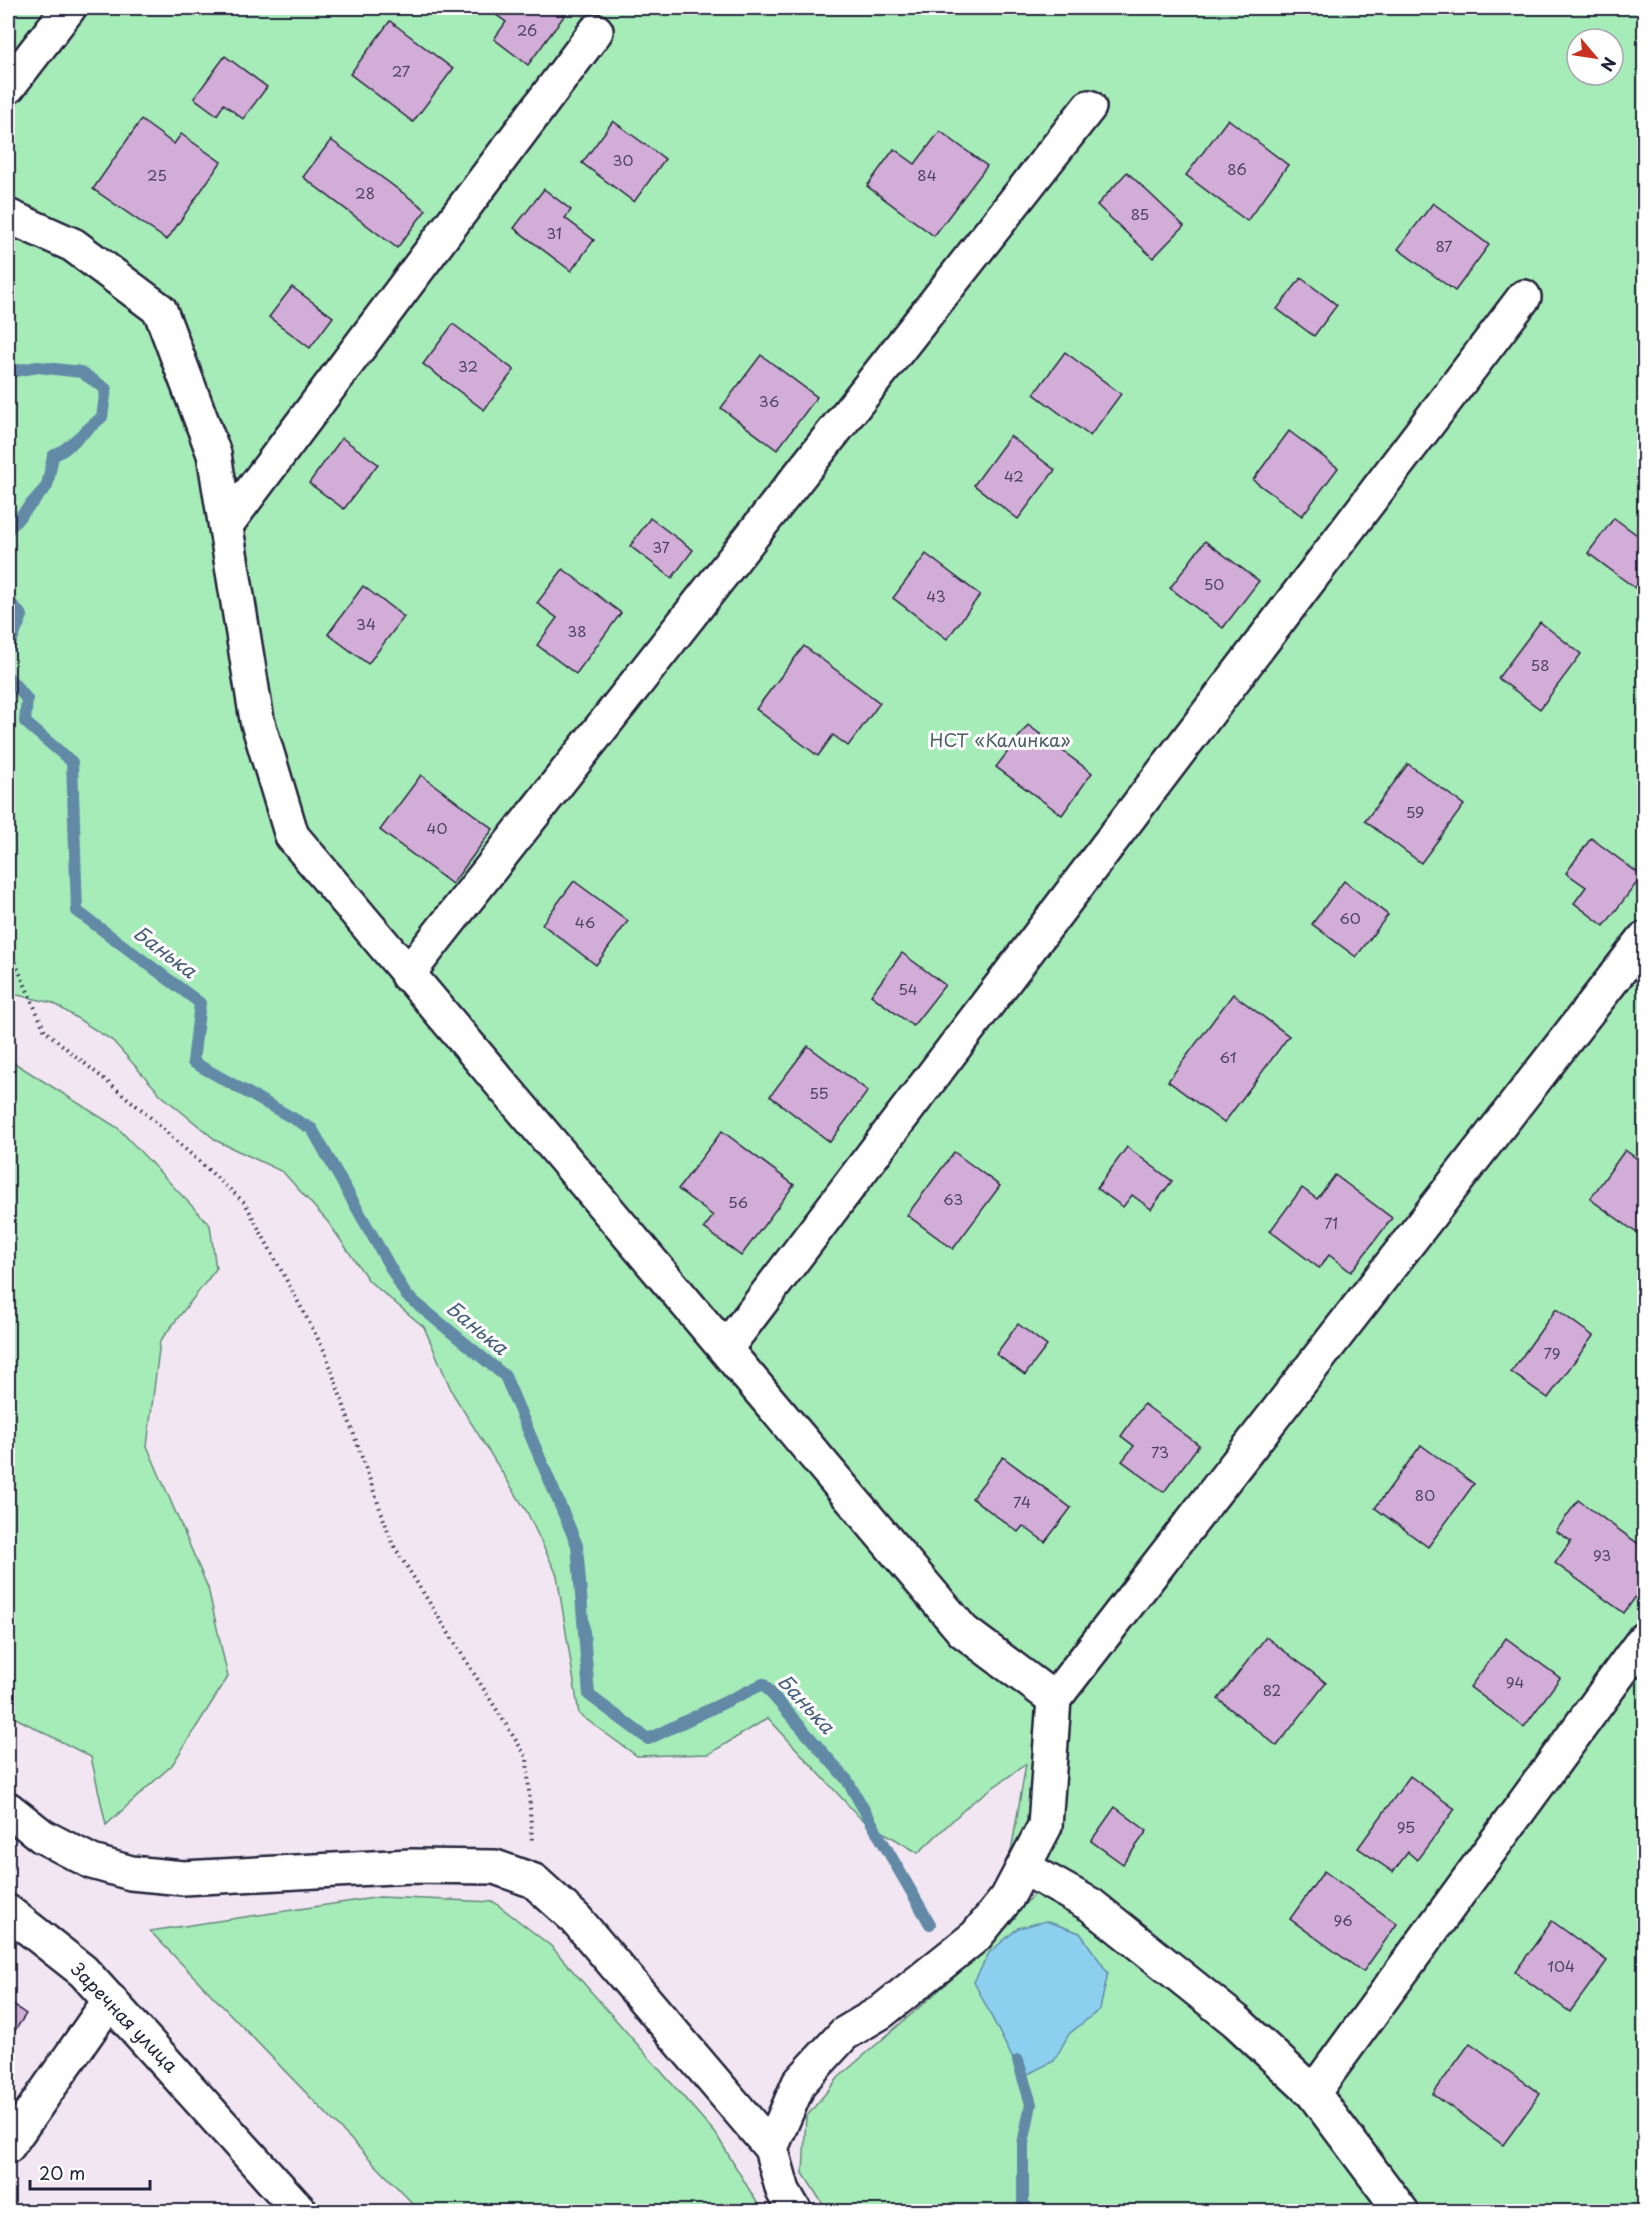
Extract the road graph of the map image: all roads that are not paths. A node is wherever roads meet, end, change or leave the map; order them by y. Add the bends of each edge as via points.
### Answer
1 (69, 8) edge
2 (596, 31) dead end
3 (8, 87) edge
4 (1089, 107) dead end
5 (8, 216) edge
6 (1524, 297) dead end
7 (226, 525) junction
8 (1644, 939) edge
9 (407, 975) junction
10 (726, 1348) junction
11 (1644, 1639) edge
12 (1054, 1699) junction
13 (8, 1809) edge
14 (1023, 1866) junction
15 (8, 1912) edge
16 (110, 2000) junction
17 (1313, 2093) junction
18 (8, 2146) edge
19 (771, 2148) junction
20 (301, 2211) edge
21 (795, 2211) edge
22 (1402, 2211) edge

1 - 3 street
2 - 7 street
4 - 9 street
5 - 7 street via 73,245 160,310 214,454
6 - 10 street
7 - 9 street via 257,720 292,836
8 - 12 street
9 - 10 street
10 - 12 street via 963,1631
11 - 17 street
12 - 14 street via 1045,1826
13 - 19 street via 42,1836 82,1857 131,1873 183,1878 411,1866 495,1867 534,1881 576,1919
14 - 17 street via 1091,1905 1236,2021
14 - 19 street via 1006,1898 976,1936 881,2012 844,2034 799,2083
15 - 16 street, Заречная улица via 83,1971
16 - 18 street
16 - 20 street, Заречная улица
17 - 22 street
19 - 21 street via 783,2191

